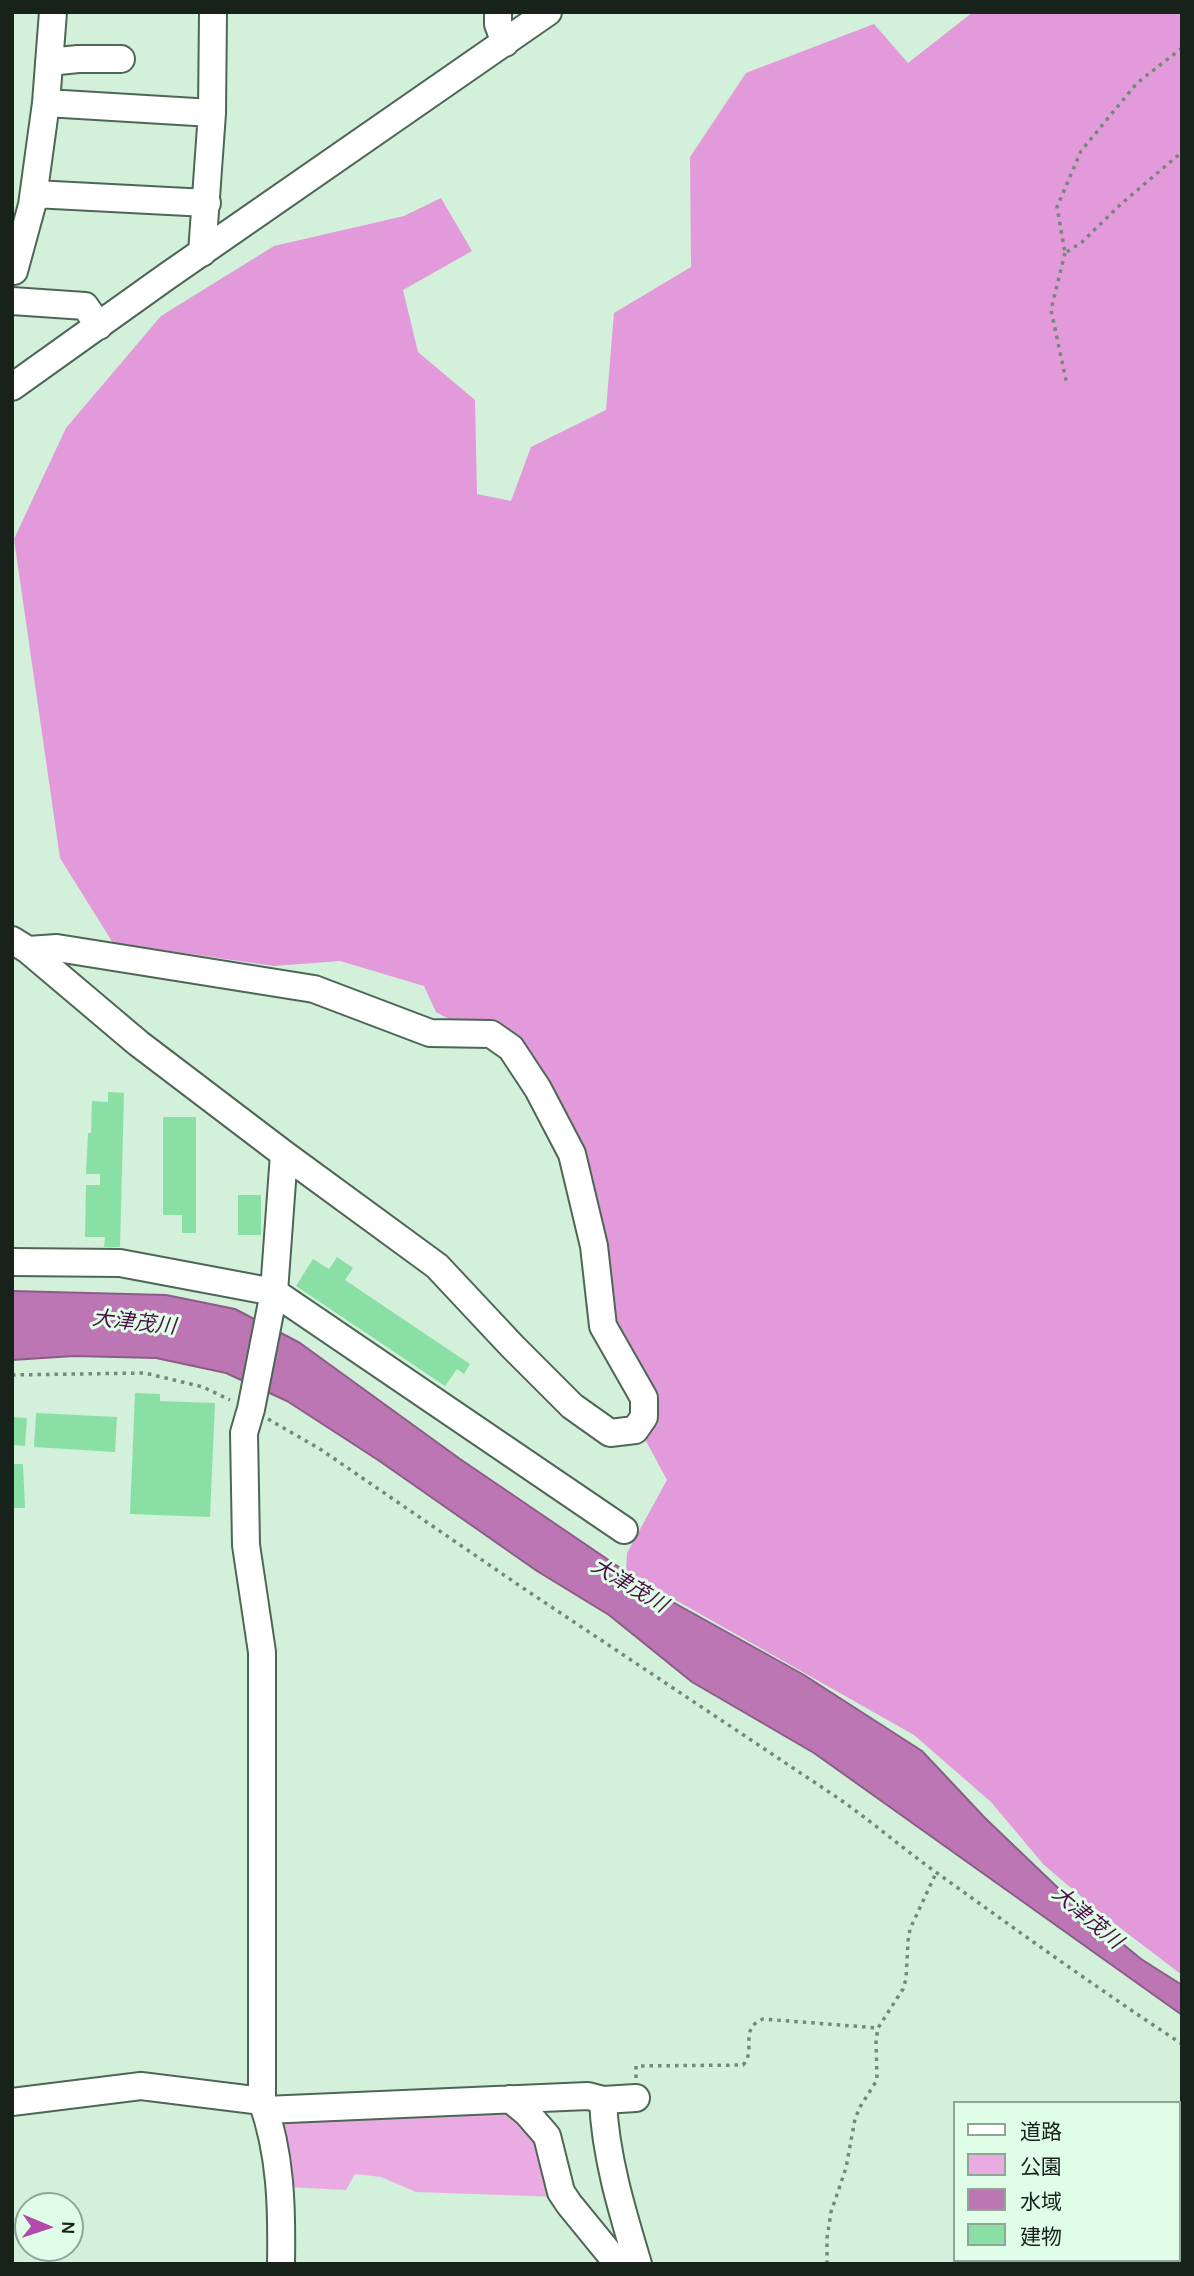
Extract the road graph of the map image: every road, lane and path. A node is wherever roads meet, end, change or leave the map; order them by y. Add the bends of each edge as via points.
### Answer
1 (53, 12) edge
2 (213, 12) edge
3 (498, 12) edge
4 (548, 12) edge
5 (505, 43) junction
6 (1182, 48) edge
7 (121, 59) dead end
8 (49, 62) junction
9 (46, 103) junction
10 (212, 113) junction
11 (1182, 152) edge
12 (34, 194) junction
13 (207, 203) junction
14 (202, 253) junction
15 (1065, 253) junction
16 (13, 271) edge
17 (12, 301) edge
18 (99, 326) junction
19 (1067, 385) dead end
20 (12, 387) edge
21 (20, 945) edge
22 (284, 1154) junction
23 (12, 1262) edge
24 (274, 1292) junction
25 (12, 1375) edge
26 (251, 1409) junction
27 (624, 1530) dead end
28 (936, 1873) junction
29 (878, 2028) junction
30 (1182, 2044) edge
31 (636, 2098) joint
32 (519, 2099) junction
33 (603, 2100) junction
34 (12, 2102) edge
35 (264, 2106) junction
36 (281, 2264) edge
37 (618, 2264) edge
38 (638, 2264) edge
39 (827, 2264) edge

1 - 8 street
2 - 10 street
3 - 5 street
4 - 5 street
5 - 14 street
6 - 15 path via 1137,83 1081,151 1057,207
7 - 8 street
8 - 9 street
9 - 10 street
9 - 12 street
10 - 13 street
11 - 15 path
12 - 13 street
12 - 16 street
13 - 14 street
14 - 18 street
15 - 19 path via 1051,310
17 - 18 street via 85,306
18 - 20 street
21 - 22 street via 138,1044
21 - 22 street via 314,989 430,1033 491,1034 511,1048 572,1154 594,1246 603,1326 644,1398 644,1417 635,1430 610,1433 572,1406 438,1266
22 - 24 street
23 - 24 street via 120,1264
24 - 26 street
24 - 27 street
25 - 26 path via 145,1373 203,1387
26 - 28 path via 320,1449 869,1819
26 - 35 street via 244,1433 246,1545 261,1652
28 - 29 path via 910,1929 903,1989
28 - 30 path
29 - 31 path via 763,2019 750,2028 743,2066 636,2066
29 - 39 path via 877,2080 855,2119 846,2168 831,2212
31 - 33 street
32 - 33 street via 588,2096
32 - 35 street
32 - 37 street via 547,2136 561,2192
33 - 38 street via 612,2165
34 - 35 street via 141,2085
35 - 36 street via 281,2199

